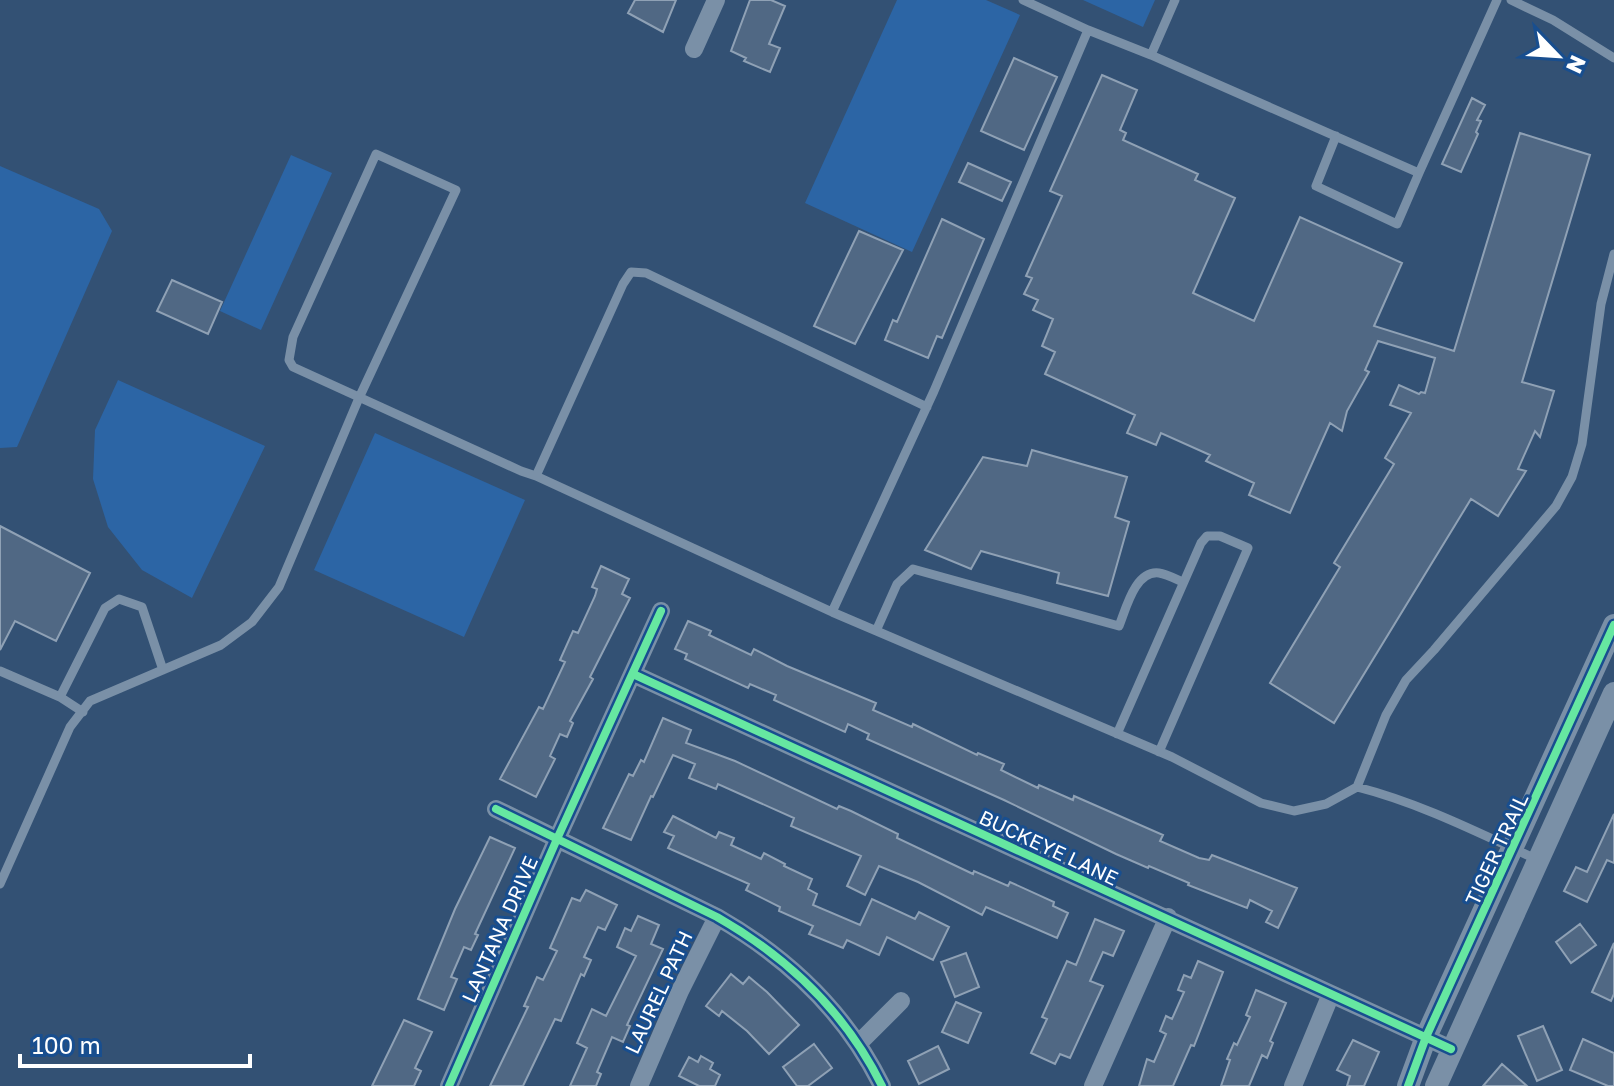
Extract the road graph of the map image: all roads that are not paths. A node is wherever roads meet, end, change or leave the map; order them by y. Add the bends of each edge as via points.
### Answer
1 (716, 0) edge
2 (1023, 0) edge
3 (1175, 0) edge
4 (1497, 0) edge
5 (1511, 0) edge
6 (1088, 30) junction
7 (694, 49) dead end
8 (1151, 55) junction
9 (1614, 58) edge
10 (1336, 136) junction
11 (1419, 173) junction
12 (1614, 254) edge
13 (359, 398) junction
14 (927, 407) junction
15 (536, 476) junction
16 (1183, 582) junction
17 (661, 611) dead end
18 (832, 612) junction
19 (1614, 625) edge
20 (876, 631) junction
21 (163, 670) junction
22 (0, 671) edge
23 (633, 674) junction
24 (1614, 693) edge
25 (60, 697) junction
26 (83, 712) junction
27 (1117, 734) junction
28 (1159, 752) junction
29 (1357, 787) junction
30 (496, 809) dead end
31 (557, 839) junction
32 (1514, 849) junction
33 (1539, 861) junction
34 (0, 884) edge
35 (717, 917) junction
36 (1168, 917) junction
37 (1331, 994) junction
38 (901, 1001) dead end
39 (1426, 1037) junction
40 (858, 1044) junction
41 (1451, 1049) junction
42 (449, 1086) edge
43 (639, 1086) edge
44 (882, 1086) edge
45 (1093, 1086) edge
46 (1293, 1086) edge
47 (1408, 1086) edge
48 (1436, 1086) edge

1 - 7 street
2 - 6 lane
3 - 8 lane
4 - 11 lane
5 - 9 lane
6 - 8 lane
6 - 14 lane
8 - 10 lane
10 - 11 lane
10 - 11 lane via 1316,186 1397,224
12 - 29 lane via 1572,477 1556,506 1406,680
13 - 13 lane via 456,190 376,154 289,347 293,367
13 - 15 lane
13 - 21 lane via 279,587 252,622 221,645
14 - 15 lane via 646,273 631,272
14 - 18 lane
15 - 18 lane
16 - 20 lane via 1159,573 1146,575 1119,626 913,569 897,584
16 - 27 lane
16 - 28 lane via 1207,536 1248,548
17 - 23 street, LANTANA DRIVE
18 - 20 lane
19 - 32 street, TIGER TRAIL
20 - 27 lane
21 - 25 lane via 142,607 119,599 105,608
21 - 26 lane via 90,701
22 - 25 lane
23 - 31 street, LANTANA DRIVE
23 - 36 street, BUCKEYE LANE
24 - 33 street
25 - 26 lane
26 - 34 lane via 70,727
27 - 28 lane
28 - 29 lane via 1261,803 1294,811 1326,804
29 - 32 lane via 1392,796
30 - 31 street
31 - 35 street
31 - 42 street, LANTANA DRIVE
32 - 33 lane
32 - 39 street, TIGER TRAIL
33 - 41 street
35 - 40 street via 757,941 807,983
35 - 43 street, LAUREL PATH
36 - 37 street, BUCKEYE LANE
36 - 45 street
37 - 39 street, BUCKEYE LANE
37 - 46 street
38 - 40 street
39 - 41 street, BUCKEYE LANE
39 - 47 street, TIGER TRAIL
40 - 44 street
41 - 48 street

